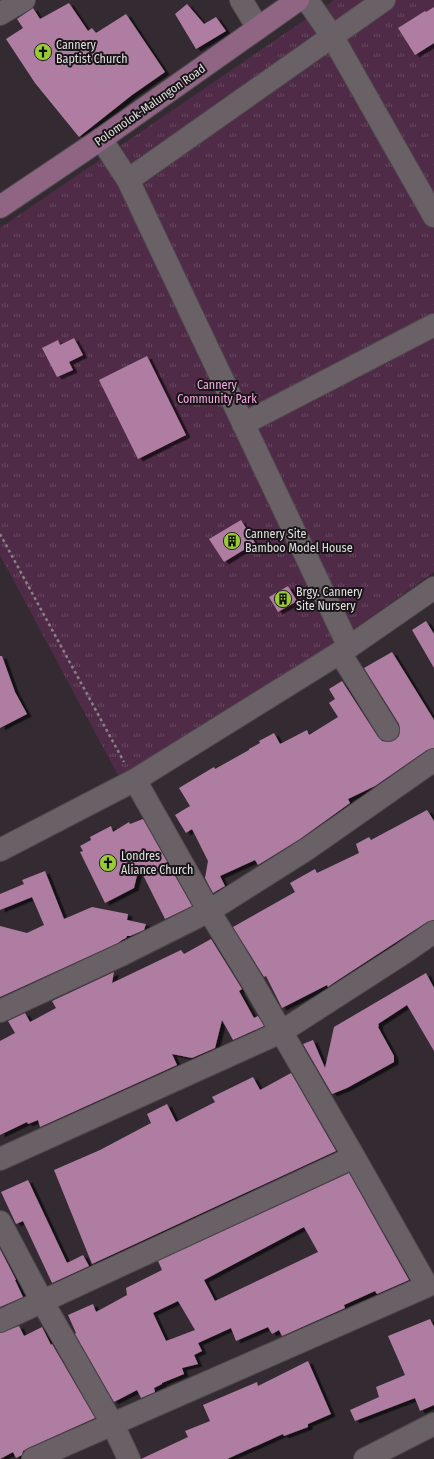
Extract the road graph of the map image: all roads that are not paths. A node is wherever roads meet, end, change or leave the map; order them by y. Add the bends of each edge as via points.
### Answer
1 (24, 0) edge
2 (241, 0) edge
3 (298, 0) edge
4 (307, 0) edge
5 (384, 0) edge
6 (0, 14) edge
7 (258, 28) junction
8 (332, 36) junction
9 (101, 139) junction
10 (128, 180) junction
11 (0, 207) edge
12 (434, 216) edge
13 (434, 325) edge
14 (243, 424) junction
15 (434, 588) edge
16 (345, 650) junction
17 (388, 730) dead end
18 (434, 760) edge
19 (135, 780) junction
20 (0, 850) edge
21 (209, 911) junction
22 (434, 932) edge
23 (0, 1011) edge
24 (281, 1032) junction
25 (354, 1157) junction
26 (0, 1159) edge
27 (0, 1222) edge
28 (430, 1294) edge
29 (42, 1301) junction
30 (0, 1321) edge
31 (434, 1424) edge
32 (113, 1425) junction
33 (33, 1459) edge
34 (129, 1459) edge
35 (365, 1459) edge

1 - 6 street
2 - 7 street
3 - 7 main road, Polomolok-Malungon Road
4 - 8 street
5 - 8 street
7 - 9 main road, Polomolok-Malungon Road
8 - 10 street
8 - 12 street
9 - 10 street
9 - 11 main road, Polomolok-Malungon Road
10 - 14 street
13 - 14 street
14 - 16 street
15 - 16 street
16 - 17 street
16 - 19 street
18 - 21 street via 307,849
19 - 20 street
19 - 21 street
21 - 23 street
21 - 24 street
22 - 24 street
24 - 25 street
24 - 26 street
25 - 28 street
25 - 29 street
27 - 29 street
28 - 32 street
29 - 30 street
29 - 32 street
31 - 35 street
32 - 33 street
32 - 34 street

